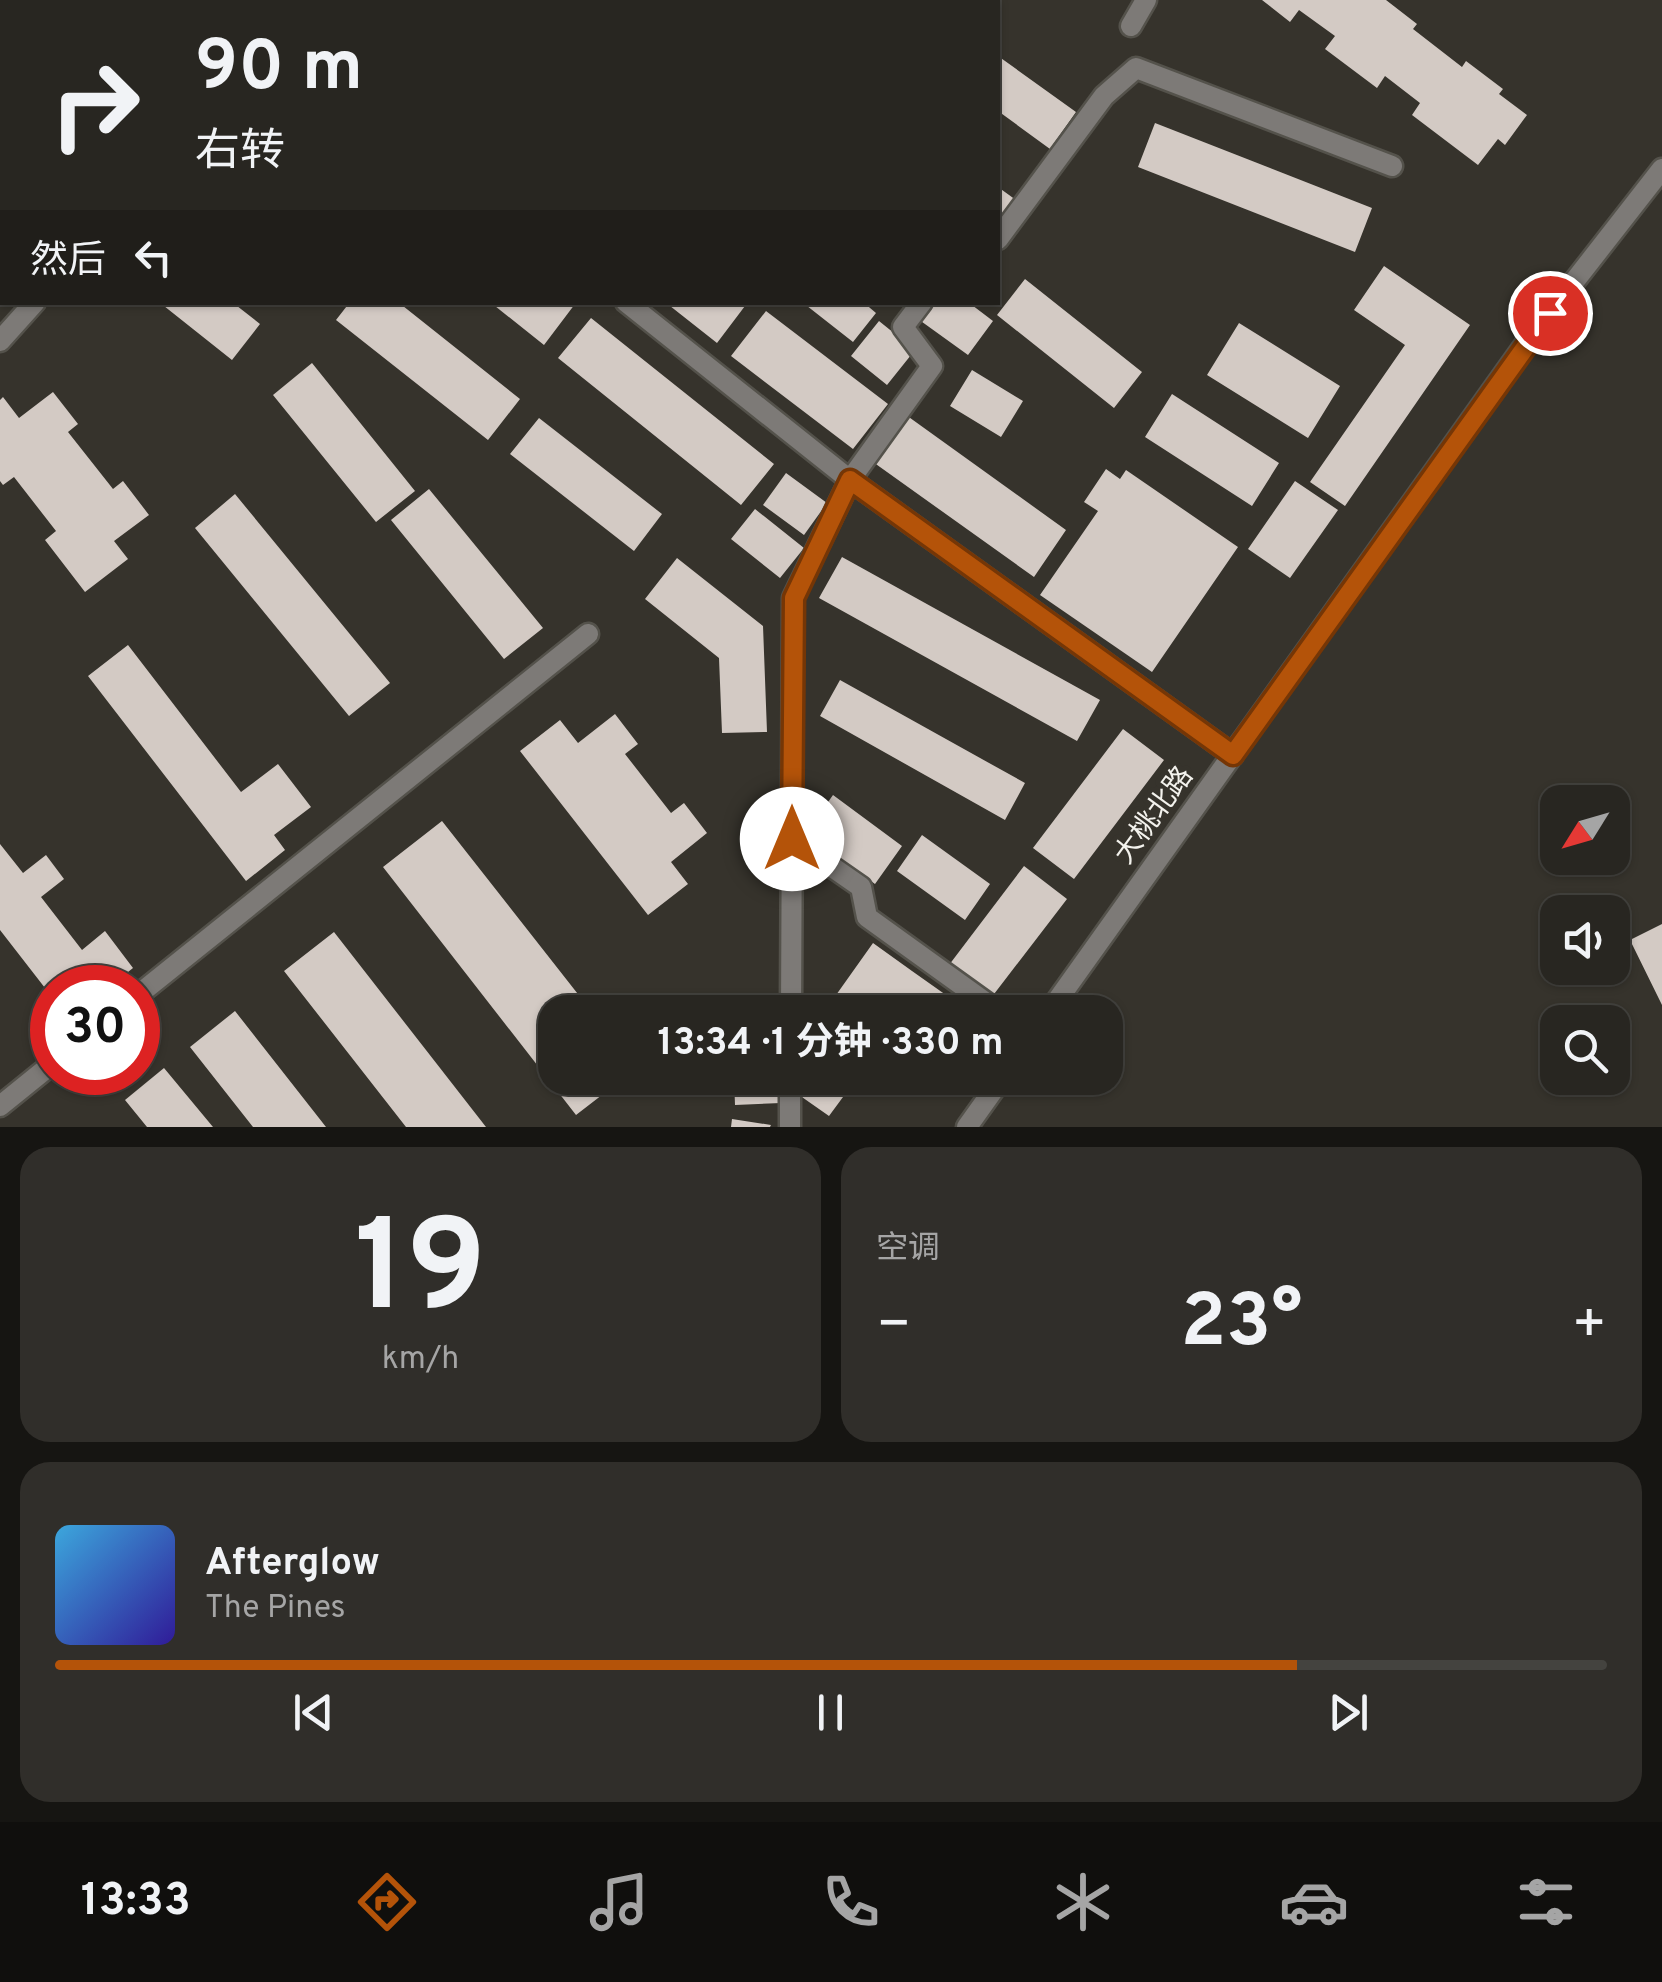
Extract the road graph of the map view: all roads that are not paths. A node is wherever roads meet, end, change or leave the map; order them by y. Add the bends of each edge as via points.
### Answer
1 (1146, 0) edge
2 (1131, 26) dead end
3 (1392, 166) dead end
4 (1662, 169) edge
5 (1000, 237) edge
6 (32, 305) edge
7 (630, 305) edge
8 (920, 305) edge
9 (0, 341) edge
10 (850, 480) junction
11 (588, 634) dead end
12 (1233, 755) junction
13 (792, 839) junction
14 (160, 978) edge
15 (790, 995) edge
16 (975, 995) edge
17 (1061, 995) edge
18 (30, 1082) edge
19 (790, 1095) edge
20 (990, 1095) edge
21 (0, 1106) edge
22 (790, 1127) edge
23 (967, 1127) edge

1 - 2 street
3 - 5 street via 1136,68 1104,96
4 - 12 street, 大桃北路 via 1527,342
6 - 9 street
7 - 10 street
8 - 10 street via 903,327 932,366
10 - 12 street
10 - 13 street via 794,598
11 - 14 street
12 - 17 street, 大桃北路
13 - 15 street
13 - 16 street via 861,888 867,917
18 - 21 street
19 - 22 street
20 - 23 street

